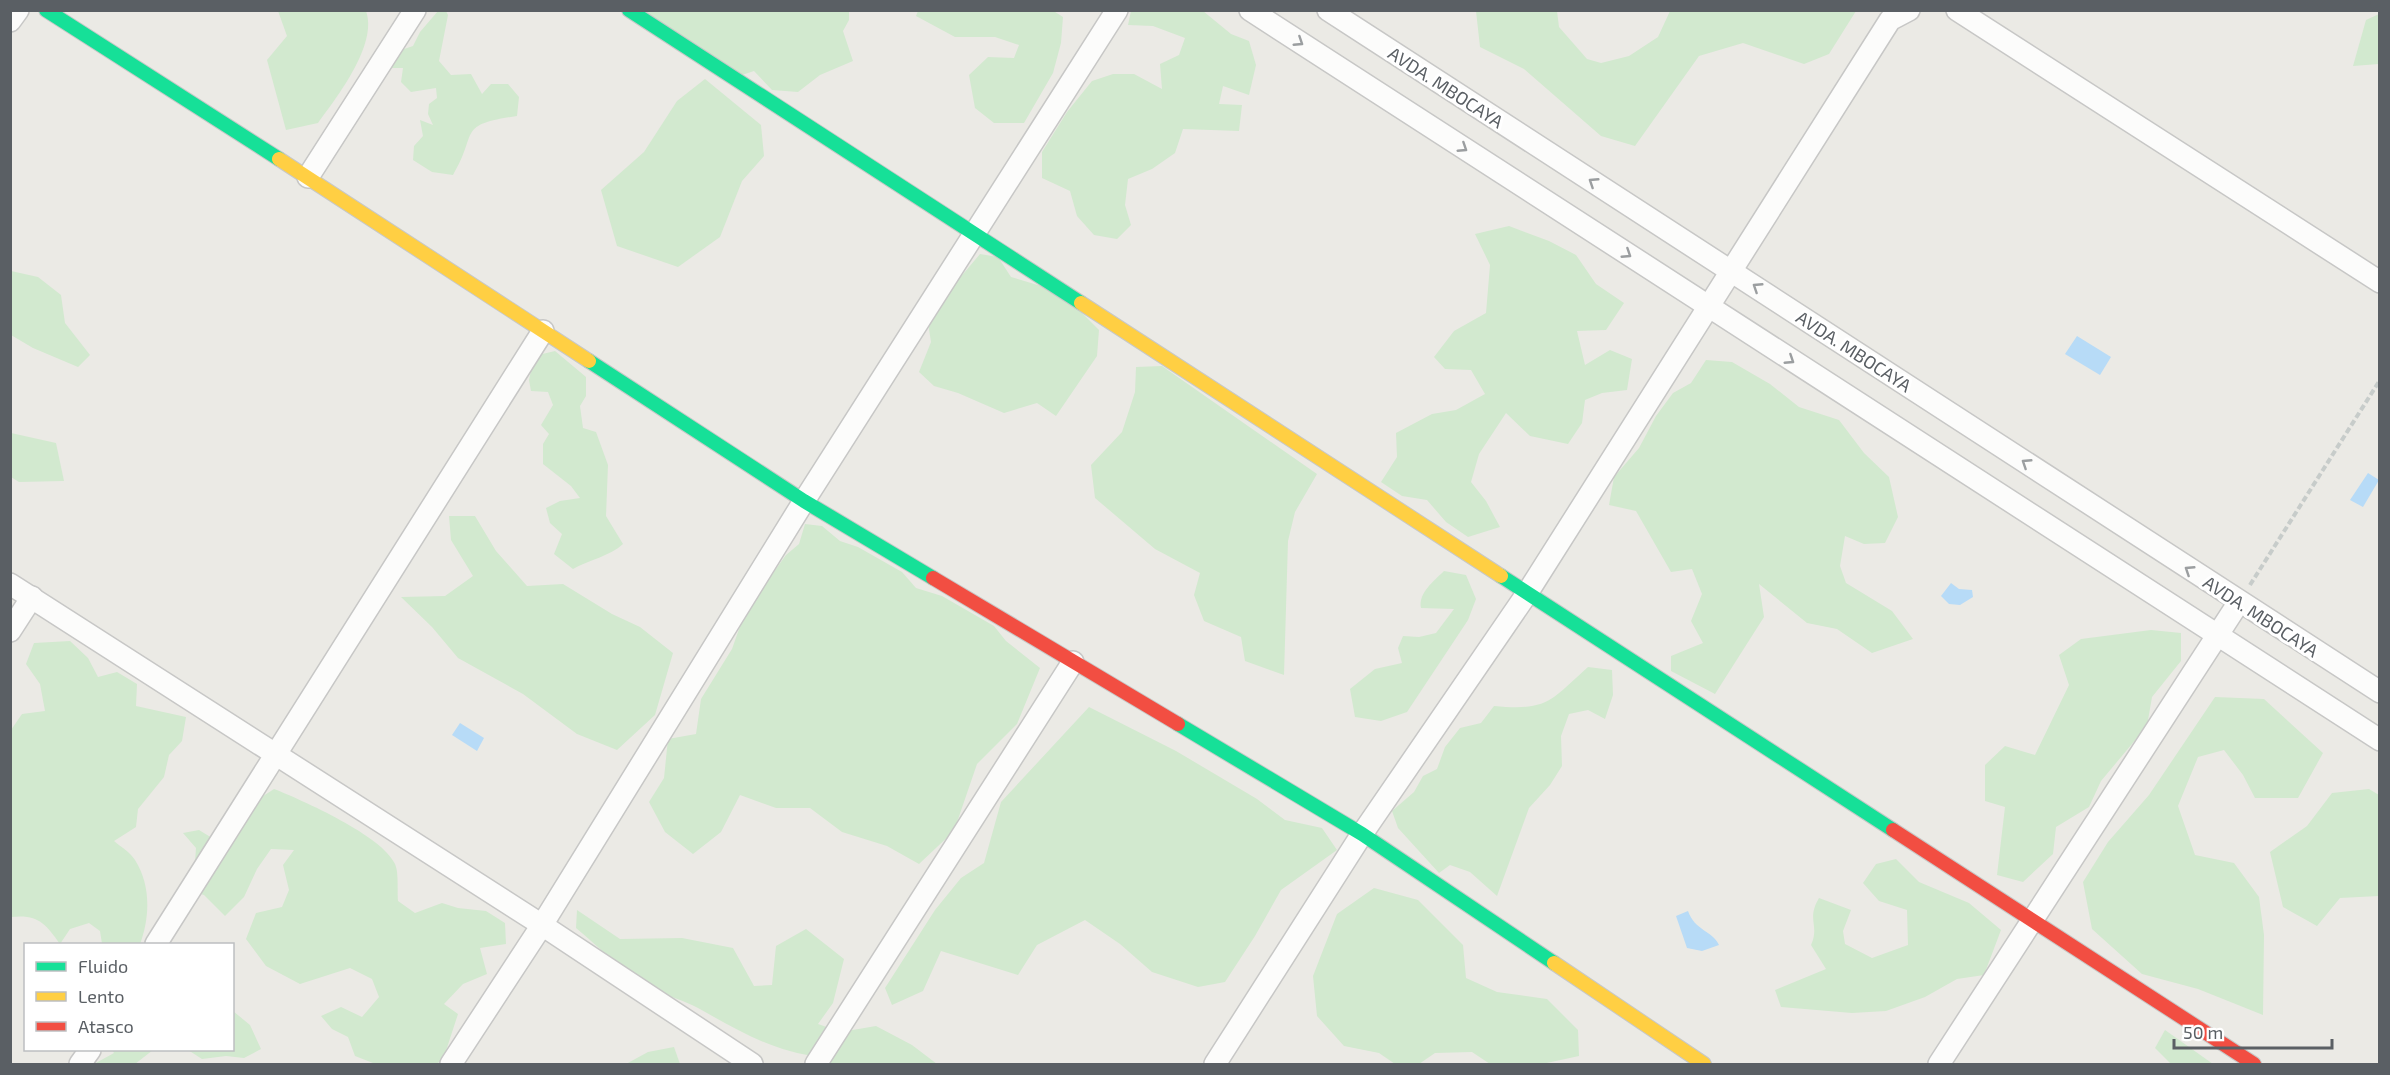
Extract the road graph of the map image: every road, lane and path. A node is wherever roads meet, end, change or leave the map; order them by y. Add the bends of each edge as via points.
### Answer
1 (18, 10) edge
2 (46, 10) edge
3 (414, 10) edge
4 (629, 10) edge
5 (1117, 10) edge
6 (1250, 10) edge
7 (1328, 10) edge
8 (1909, 10) edge
9 (1957, 10) edge
10 (10, 21) edge
11 (308, 177) junction
12 (974, 235) junction
13 (1732, 271) junction
14 (2379, 282) edge
15 (1708, 306) junction
16 (543, 331) junction
17 (2379, 380) edge
18 (804, 501) junction
19 (10, 584) edge
20 (1526, 595) junction
21 (32, 597) junction
22 (2239, 602) junction
23 (10, 631) edge
24 (2218, 636) junction
25 (1073, 662) junction
26 (2379, 692) edge
27 (2379, 740) edge
28 (276, 754) junction
29 (1362, 834) junction
30 (2033, 922) junction
31 (542, 925) junction
32 (157, 943) edge
33 (89, 1051) edge
34 (80, 1065) edge
35 (451, 1065) edge
36 (752, 1065) edge
37 (816, 1065) edge
38 (1215, 1065) edge
39 (1704, 1065) edge
40 (1939, 1065) edge
41 (2254, 1065) edge

1 - 10 street
2 - 11 street
3 - 11 street
4 - 12 street
5 - 12 street
6 -> 15 street
13 -> 7 street, AVDA. MBOCAYA
8 - 13 street via 1890,20
9 - 14 street
11 - 16 street
12 - 18 street
12 - 20 street
13 - 15 street
22 -> 13 street, AVDA. MBOCAYA
15 - 20 street
15 -> 24 street
16 - 18 street
16 - 28 street
17 - 22 path
18 - 25 street
18 - 31 street
19 - 21 street
20 - 29 street
20 - 30 street
21 - 23 street
21 - 28 street
22 - 24 street
22 - 26 street, AVDA. MBOCAYA
24 - 27 street
24 - 30 street
25 - 29 street
25 - 37 street
28 - 31 street
28 - 32 street
29 - 38 street
29 - 39 street
30 - 40 street
30 - 41 street
31 - 35 street
31 - 36 street
33 - 34 street

